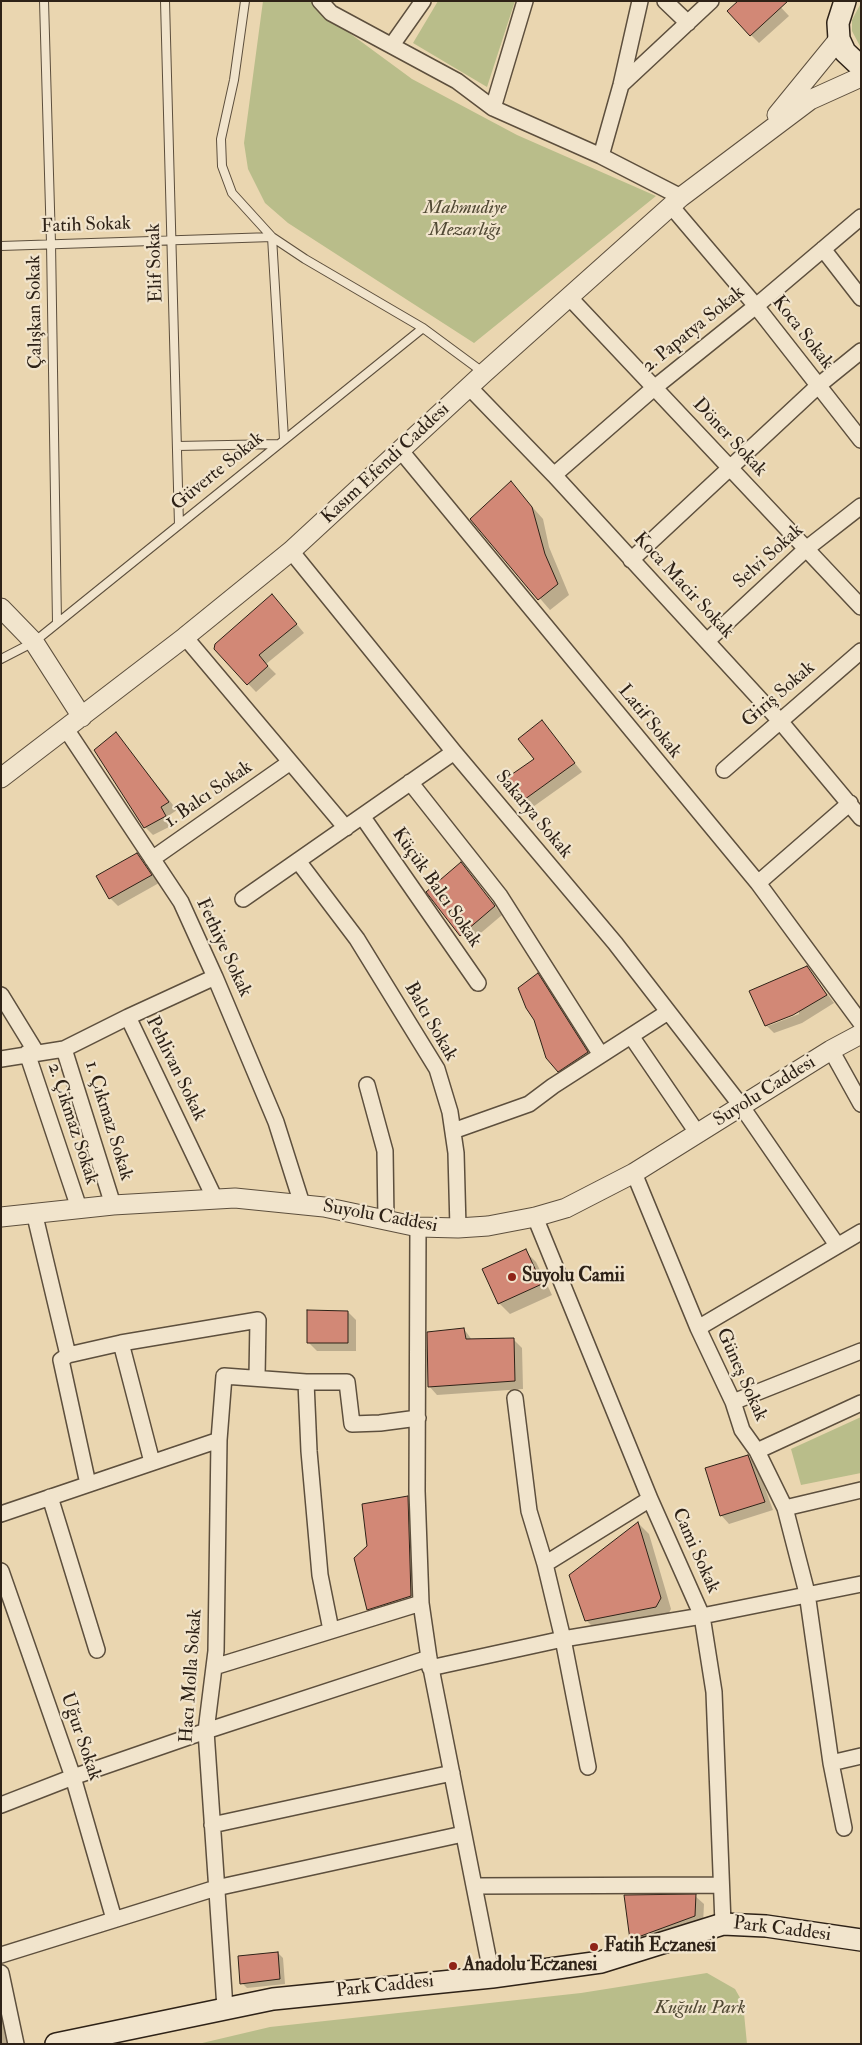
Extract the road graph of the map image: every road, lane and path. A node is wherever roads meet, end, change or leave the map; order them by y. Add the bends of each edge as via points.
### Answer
1 (44, 1) edge
2 (165, 1) edge
3 (245, 1) edge
4 (320, 1) edge
5 (423, 1) edge
6 (525, 1) edge
7 (640, 1) edge
8 (665, 1) edge
9 (711, 1) edge
10 (828, 1) edge
11 (845, 1) edge
12 (688, 23) junction
13 (838, 31) junction
14 (392, 45) junction
15 (861, 67) edge
16 (861, 77) edge
17 (621, 84) junction
18 (493, 108) junction
19 (759, 137) junction
20 (601, 156) junction
21 (676, 202) junction
22 (861, 217) edge
23 (272, 237) junction
24 (172, 240) junction
25 (51, 243) junction
26 (1, 246) edge
27 (823, 249) junction
28 (569, 297) junction
29 (861, 298) edge
30 (756, 306) junction
31 (423, 328) junction
32 (861, 351) edge
33 (484, 373) junction
34 (819, 385) junction
35 (469, 387) junction
36 (654, 388) junction
37 (861, 440) edge
38 (282, 441) junction
39 (177, 446) junction
40 (401, 451) junction
41 (729, 467) junction
42 (554, 475) junction
43 (861, 506) edge
44 (179, 524) junction
45 (806, 549) junction
46 (291, 551) junction
47 (631, 560) junction
48 (861, 607) edge
49 (1, 608) edge
50 (57, 623) junction
51 (185, 637) junction
52 (707, 641) junction
53 (34, 642) junction
54 (861, 651) edge
55 (1, 659) edge
56 (82, 717) junction
57 (780, 721) junction
58 (66, 729) junction
59 (454, 752) junction
60 (290, 763) junction
61 (724, 770) dead end
62 (1, 778) edge
63 (410, 782) junction
64 (850, 803) junction
65 (362, 816) junction
66 (861, 818) edge
67 (346, 828) junction
68 (152, 859) junction
69 (298, 861) junction
70 (758, 883) junction
71 (243, 900) dead end
72 (215, 976) junction
73 (478, 983) dead end
74 (1, 995) edge
75 (668, 1012) junction
76 (128, 1017) junction
77 (861, 1023) edge
78 (861, 1034) edge
79 (631, 1036) junction
80 (64, 1049) junction
81 (831, 1050) junction
82 (32, 1053) junction
83 (601, 1055) junction
84 (1, 1058) edge
85 (367, 1085) dead end
86 (861, 1104) edge
87 (742, 1107) junction
88 (453, 1131) junction
89 (698, 1134) junction
90 (634, 1174) junction
91 (215, 1199) junction
92 (113, 1204) junction
93 (302, 1204) junction
94 (79, 1208) junction
95 (34, 1212) junction
96 (1, 1217) edge
97 (535, 1217) junction
98 (386, 1220) junction
99 (418, 1227) junction
100 (458, 1228) junction
101 (861, 1232) edge
102 (837, 1245) junction
103 (698, 1328) junction
104 (121, 1343) junction
105 (861, 1351) edge
106 (68, 1354) junction
107 (257, 1377) junction
108 (306, 1382) junction
109 (515, 1398) dead end
110 (733, 1402) junction
111 (861, 1403) edge
112 (418, 1418) junction
113 (219, 1440) junction
114 (757, 1451) junction
115 (152, 1462) junction
116 (88, 1484) junction
117 (861, 1490) edge
118 (50, 1497) junction
119 (650, 1499) junction
120 (785, 1508) junction
121 (1, 1514) edge
122 (545, 1564) junction
123 (1, 1571) edge
124 (861, 1584) edge
125 (807, 1594) junction
126 (421, 1602) junction
127 (702, 1616) junction
128 (332, 1630) junction
129 (563, 1639) junction
130 (97, 1650) dead end
131 (430, 1663) junction
132 (214, 1667) junction
133 (206, 1731) junction
134 (861, 1756) edge
135 (831, 1762) junction
136 (588, 1767) dead end
137 (452, 1773) junction
138 (73, 1777) junction
139 (1, 1805) edge
140 (212, 1825) junction
141 (844, 1828) dead end
142 (463, 1834) junction
143 (721, 1885) junction
144 (474, 1886) junction
145 (216, 1888) junction
146 (114, 1919) junction
147 (723, 1924) junction
148 (861, 1940) edge
149 (1, 1956) edge
150 (1, 1973) edge
151 (492, 1976) junction
152 (225, 2008) junction
153 (16, 2044) edge
154 (56, 2044) edge

1 - 25 lane, Çalışkan Sokak
2 - 24 lane, Elif Sokak
3 - 23 lane via 234,80 221,139 222,166 232,193
4 - 14 street via 331,13
5 - 14 street
6 - 18 street
7 - 17 street
8 - 12 street
9 - 12 street
10 - 13 main road
11 - 13 main road
12 - 17 street
13 - 15 main road via 845,52
13 - 19 street, Kasım Efendi Caddesi
14 - 18 street via 457,80
16 - 19 street, Kasım Efendi Caddesi via 810,100
17 - 20 street
18 - 20 street
19 - 21 street, Kasım Efendi Caddesi
20 - 21 street
21 - 28 street, Kasım Efendi Caddesi
21 - 30 street, Koca Sokak
22 - 27 street, 2. Papatya Sokak
23 - 24 lane, Fatih Sokak
23 - 31 lane
23 - 38 lane
24 - 25 lane, Fatih Sokak
24 - 39 lane, Elif Sokak
25 - 26 lane, Fatih Sokak
25 - 50 lane, Çalışkan Sokak
27 - 29 street
27 - 30 street, 2. Papatya Sokak
28 - 33 street, Kasım Efendi Caddesi
28 - 36 street, Döner Sokak
30 - 34 street, Koca Sokak
30 - 36 street, 2. Papatya Sokak
31 - 33 lane
31 - 38 lane, Güverte Sokak
32 - 34 street
33 - 35 street, Kasım Efendi Caddesi
34 - 37 street, Koca Sokak
34 - 41 street
35 - 40 street, Kasım Efendi Caddesi
35 - 42 street, Koca Macir Sokak
36 - 41 street, Döner Sokak
36 - 42 street, 2. Papatya Sokak
38 - 39 lane
38 - 44 lane, Güverte Sokak
39 - 44 lane, Elif Sokak
40 - 46 street, Kasım Efendi Caddesi
40 - 70 street, Latif Sokak
41 - 45 street, Döner Sokak
41 - 47 street
42 - 47 street, Koca Macir Sokak
43 - 45 street, Selvi Sokak
44 - 50 lane, Güverte Sokak
45 - 48 street, Döner Sokak
45 - 52 street, Selvi Sokak
46 - 51 street, Kasım Efendi Caddesi
46 - 59 street, Sakarya Sokak
47 - 52 street, Koca Macir Sokak
49 - 53 street
50 - 53 lane, Güverte Sokak
51 - 56 street, Kasım Efendi Caddesi
51 - 60 street
52 - 57 street, Koca Macir Sokak
53 - 55 lane, Güverte Sokak
53 - 56 street
54 - 57 street, Giriş Sokak
56 - 58 street, Kasım Efendi Caddesi
57 - 61 street, Giriş Sokak
57 - 64 street, Koca Macir Sokak
58 - 62 street, Kasım Efendi Caddesi
58 - 68 street, Fethiye Sokak
59 - 63 street
59 - 75 street, Sakarya Sokak via 615,943
60 - 67 street
60 - 68 street, 1. Balcı Sokak
63 - 65 street
63 - 83 street via 500,896
64 - 66 street, Koca Macir Sokak
64 - 70 street
65 - 67 street
65 - 73 street, Küçük Balcı Sokak
67 - 69 street
68 - 72 street, Fethiye Sokak via 181,902
69 - 71 street
69 - 88 street, Balcı Sokak via 357,940 437,1069
70 - 77 street, Latif Sokak
72 - 76 street, Pehlivan Sokak
72 - 93 street, Fethiye Sokak via 276,1122
74 - 82 street, 2. Çıkmaz Sokak
75 - 79 street
75 - 87 street, Sakarya Sokak
76 - 80 street
76 - 91 street, Pehlivan Sokak
78 - 81 street, Suyolu Caddesi
79 - 83 street
79 - 89 street
80 - 82 street
80 - 92 street, 1. Çıkmaz Sokak
81 - 86 street
81 - 87 street, Suyolu Caddesi
82 - 84 street
82 - 94 street, 2. Çıkmaz Sokak
83 - 88 street via 528,1104
85 - 98 street via 385,1151
87 - 89 street, Suyolu Caddesi
87 - 102 street, Sakarya Sokak
88 - 100 street, Balcı Sokak
89 - 90 street, Suyolu Caddesi
90 - 97 street, Suyolu Caddesi via 566,1208
90 - 103 street, Güneş Sokak
91 - 92 street, Suyolu Caddesi
91 - 93 street, Suyolu Caddesi
92 - 94 street, Suyolu Caddesi
93 - 98 street, Suyolu Caddesi
94 - 95 street, Suyolu Caddesi
95 - 96 street, Suyolu Caddesi
95 - 106 street
97 - 100 street, Suyolu Caddesi
97 - 119 street, Cami Sokak
98 - 99 street, Suyolu Caddesi
99 - 100 street, Suyolu Caddesi
99 - 112 street
101 - 102 street
102 - 103 street
103 - 110 street, Güneş Sokak
104 - 106 street
104 - 107 street via 258,1320
104 - 115 street
105 - 110 street
106 - 116 street via 61,1360
107 - 108 street
107 - 113 street, Hacı Molla Sokak via 224,1376
108 - 112 street via 346,1382 352,1424
108 - 128 street via 320,1574
109 - 122 street via 529,1511
110 - 114 street, Güneş Sokak via 742,1430
111 - 114 street
112 - 126 street
113 - 115 street
113 - 132 street, Hacı Molla Sokak
114 - 120 street, Güneş Sokak
115 - 116 street
116 - 118 street
117 - 120 street
118 - 121 street
118 - 130 street
119 - 122 street
119 - 127 street, Cami Sokak
120 - 125 street, Güneş Sokak
122 - 129 street
123 - 138 street, Uğur Sokak
124 - 125 street
125 - 127 street
125 - 135 street, Güneş Sokak
126 - 128 street
126 - 131 street
127 - 129 street
127 - 143 street, Cami Sokak via 714,1692
128 - 132 street
129 - 131 street
129 - 136 street
131 - 133 street
131 - 137 street
132 - 133 street, Hacı Molla Sokak
133 - 138 street
133 - 140 street, Hacı Molla Sokak
134 - 135 street
135 - 141 street, Güneş Sokak
137 - 140 street
137 - 142 street
138 - 139 street
138 - 146 street, Uğur Sokak
140 - 145 street, Hacı Molla Sokak
142 - 144 street
142 - 145 street
143 - 144 street
143 - 147 street, Cami Sokak
144 - 151 street
145 - 146 street
145 - 152 street, Hacı Molla Sokak
146 - 149 street
147 - 148 main road, Park Caddesi via 766,1926
147 - 151 main road, Park Caddesi via 600,1962
150 - 153 street
151 - 152 main road, Park Caddesi via 273,1999
152 - 154 main road, Park Caddesi

